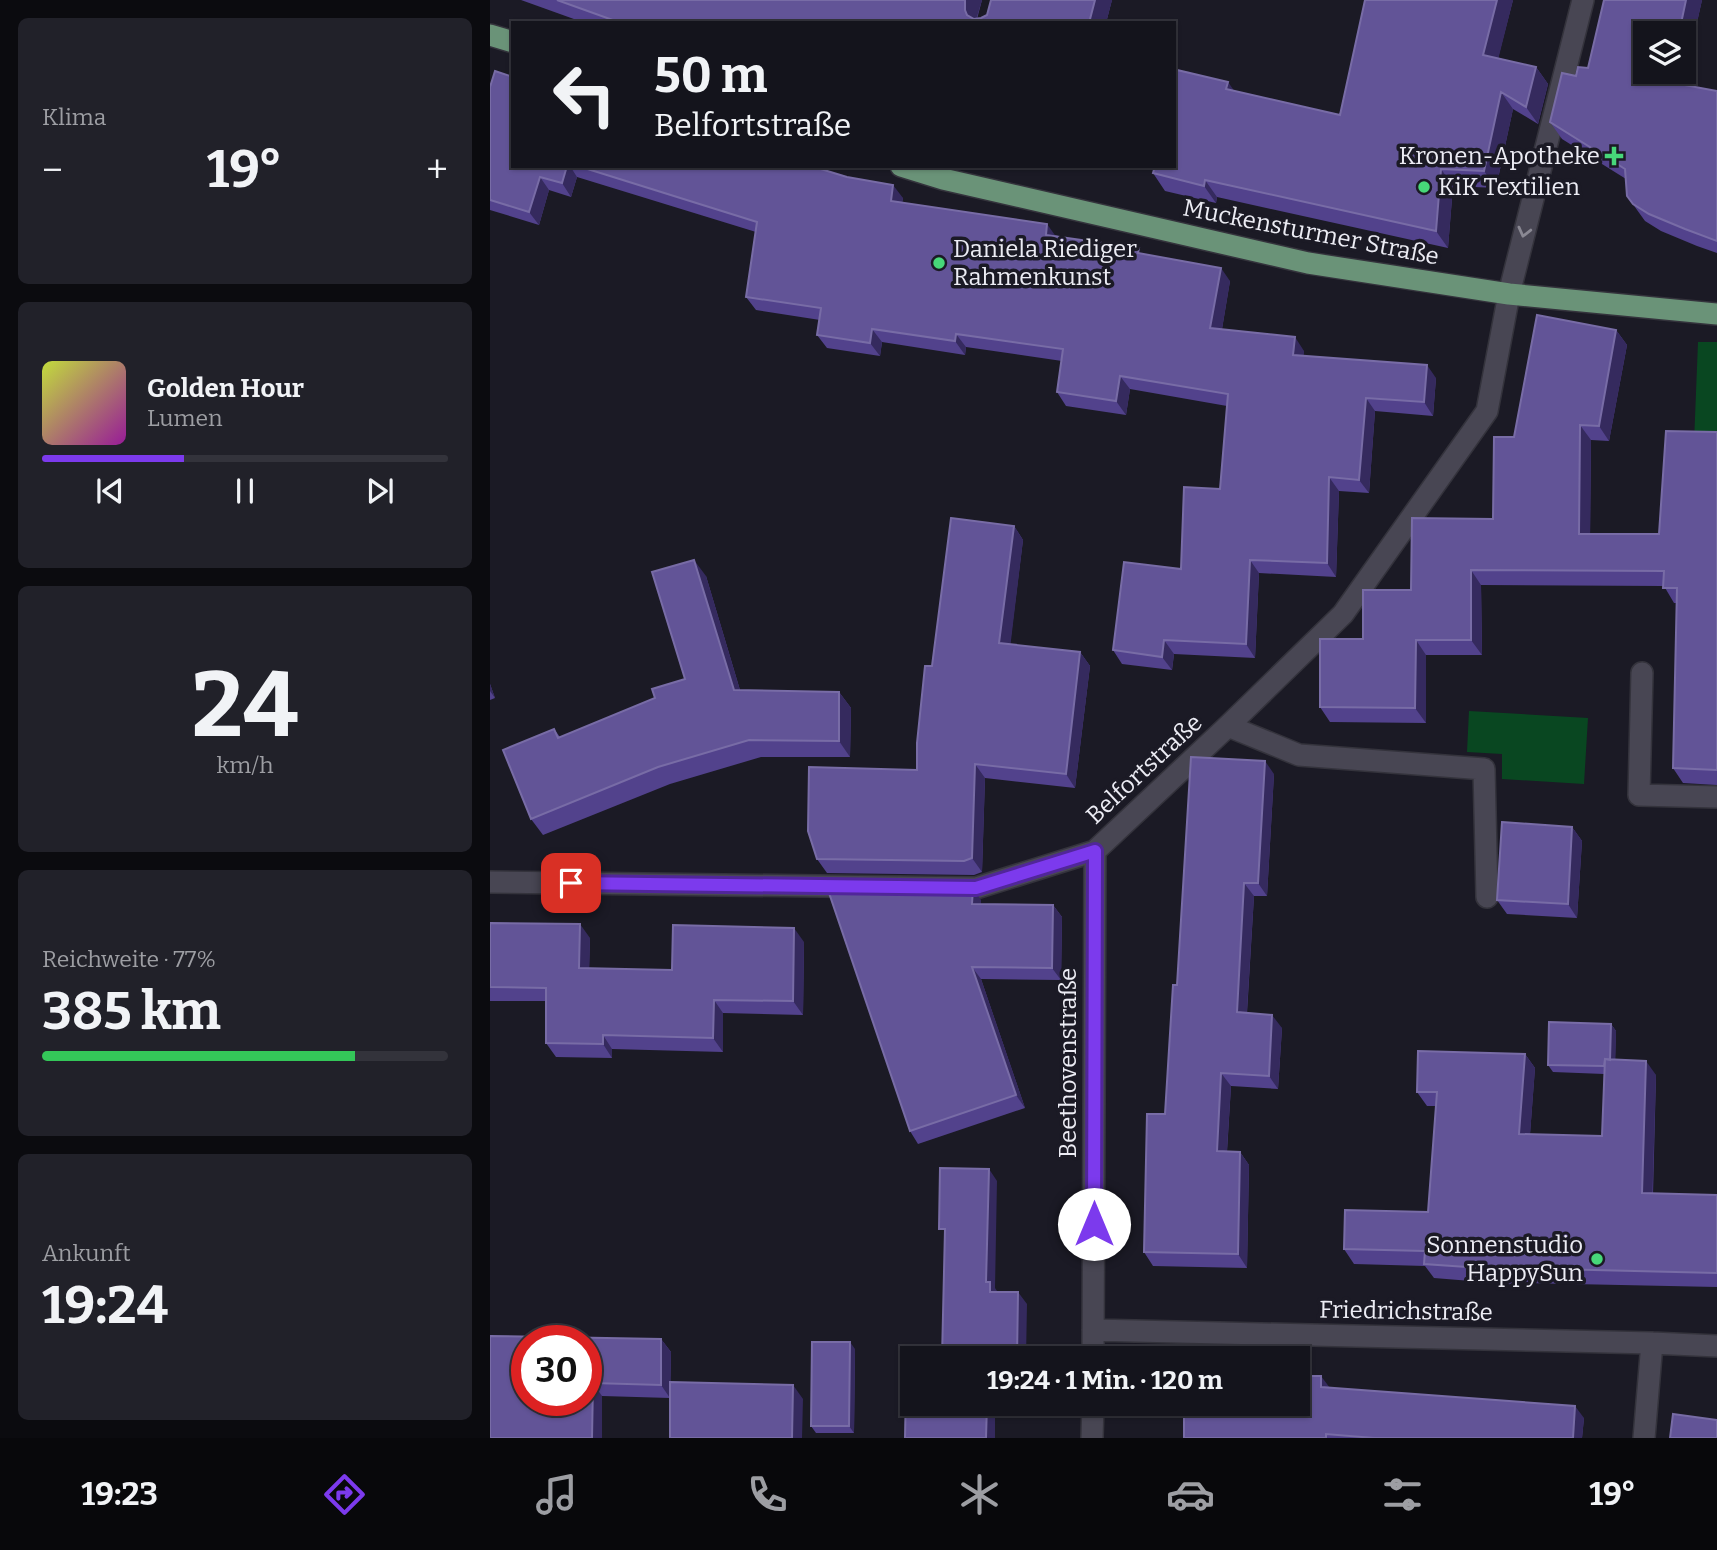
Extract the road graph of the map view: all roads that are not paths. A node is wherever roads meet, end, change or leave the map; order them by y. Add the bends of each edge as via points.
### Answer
1 (1583, 0) edge
2 (490, 35) edge
3 (511, 41) edge
4 (914, 168) edge
5 (945, 173) edge
6 (1509, 294) junction
7 (1717, 314) edge
8 (1642, 673) dead end
9 (1228, 726) junction
10 (1717, 796) edge
11 (1095, 851) junction
12 (490, 882) edge
13 (1487, 897) dead end
14 (1093, 1331) junction
15 (1652, 1343) junction
16 (1093, 1346) edge
17 (1717, 1346) edge
18 (1093, 1416) edge
19 (1092, 1438) edge
20 (1644, 1438) edge

1 -> 6 street, Belfortstraße
2 - 3 main road
4 - 5 main road, Muckensturmer Straße
5 - 6 main road, Muckensturmer Straße via 1308,262
6 - 7 main road, Muckensturmer Straße
6 - 9 street, Belfortstraße via 1487,411 1343,614
8 - 10 street via 1639,795
9 - 11 street, Belfortstraße
9 - 13 street via 1299,755 1484,769
11 - 12 street, Belfortstraße via 976,888
11 - 14 street, Beethovenstraße
14 - 15 street, Friedrichstraße
14 - 16 street, Beethovenstraße
15 - 17 street, Friedrichstraße
15 - 20 street
18 - 19 street

